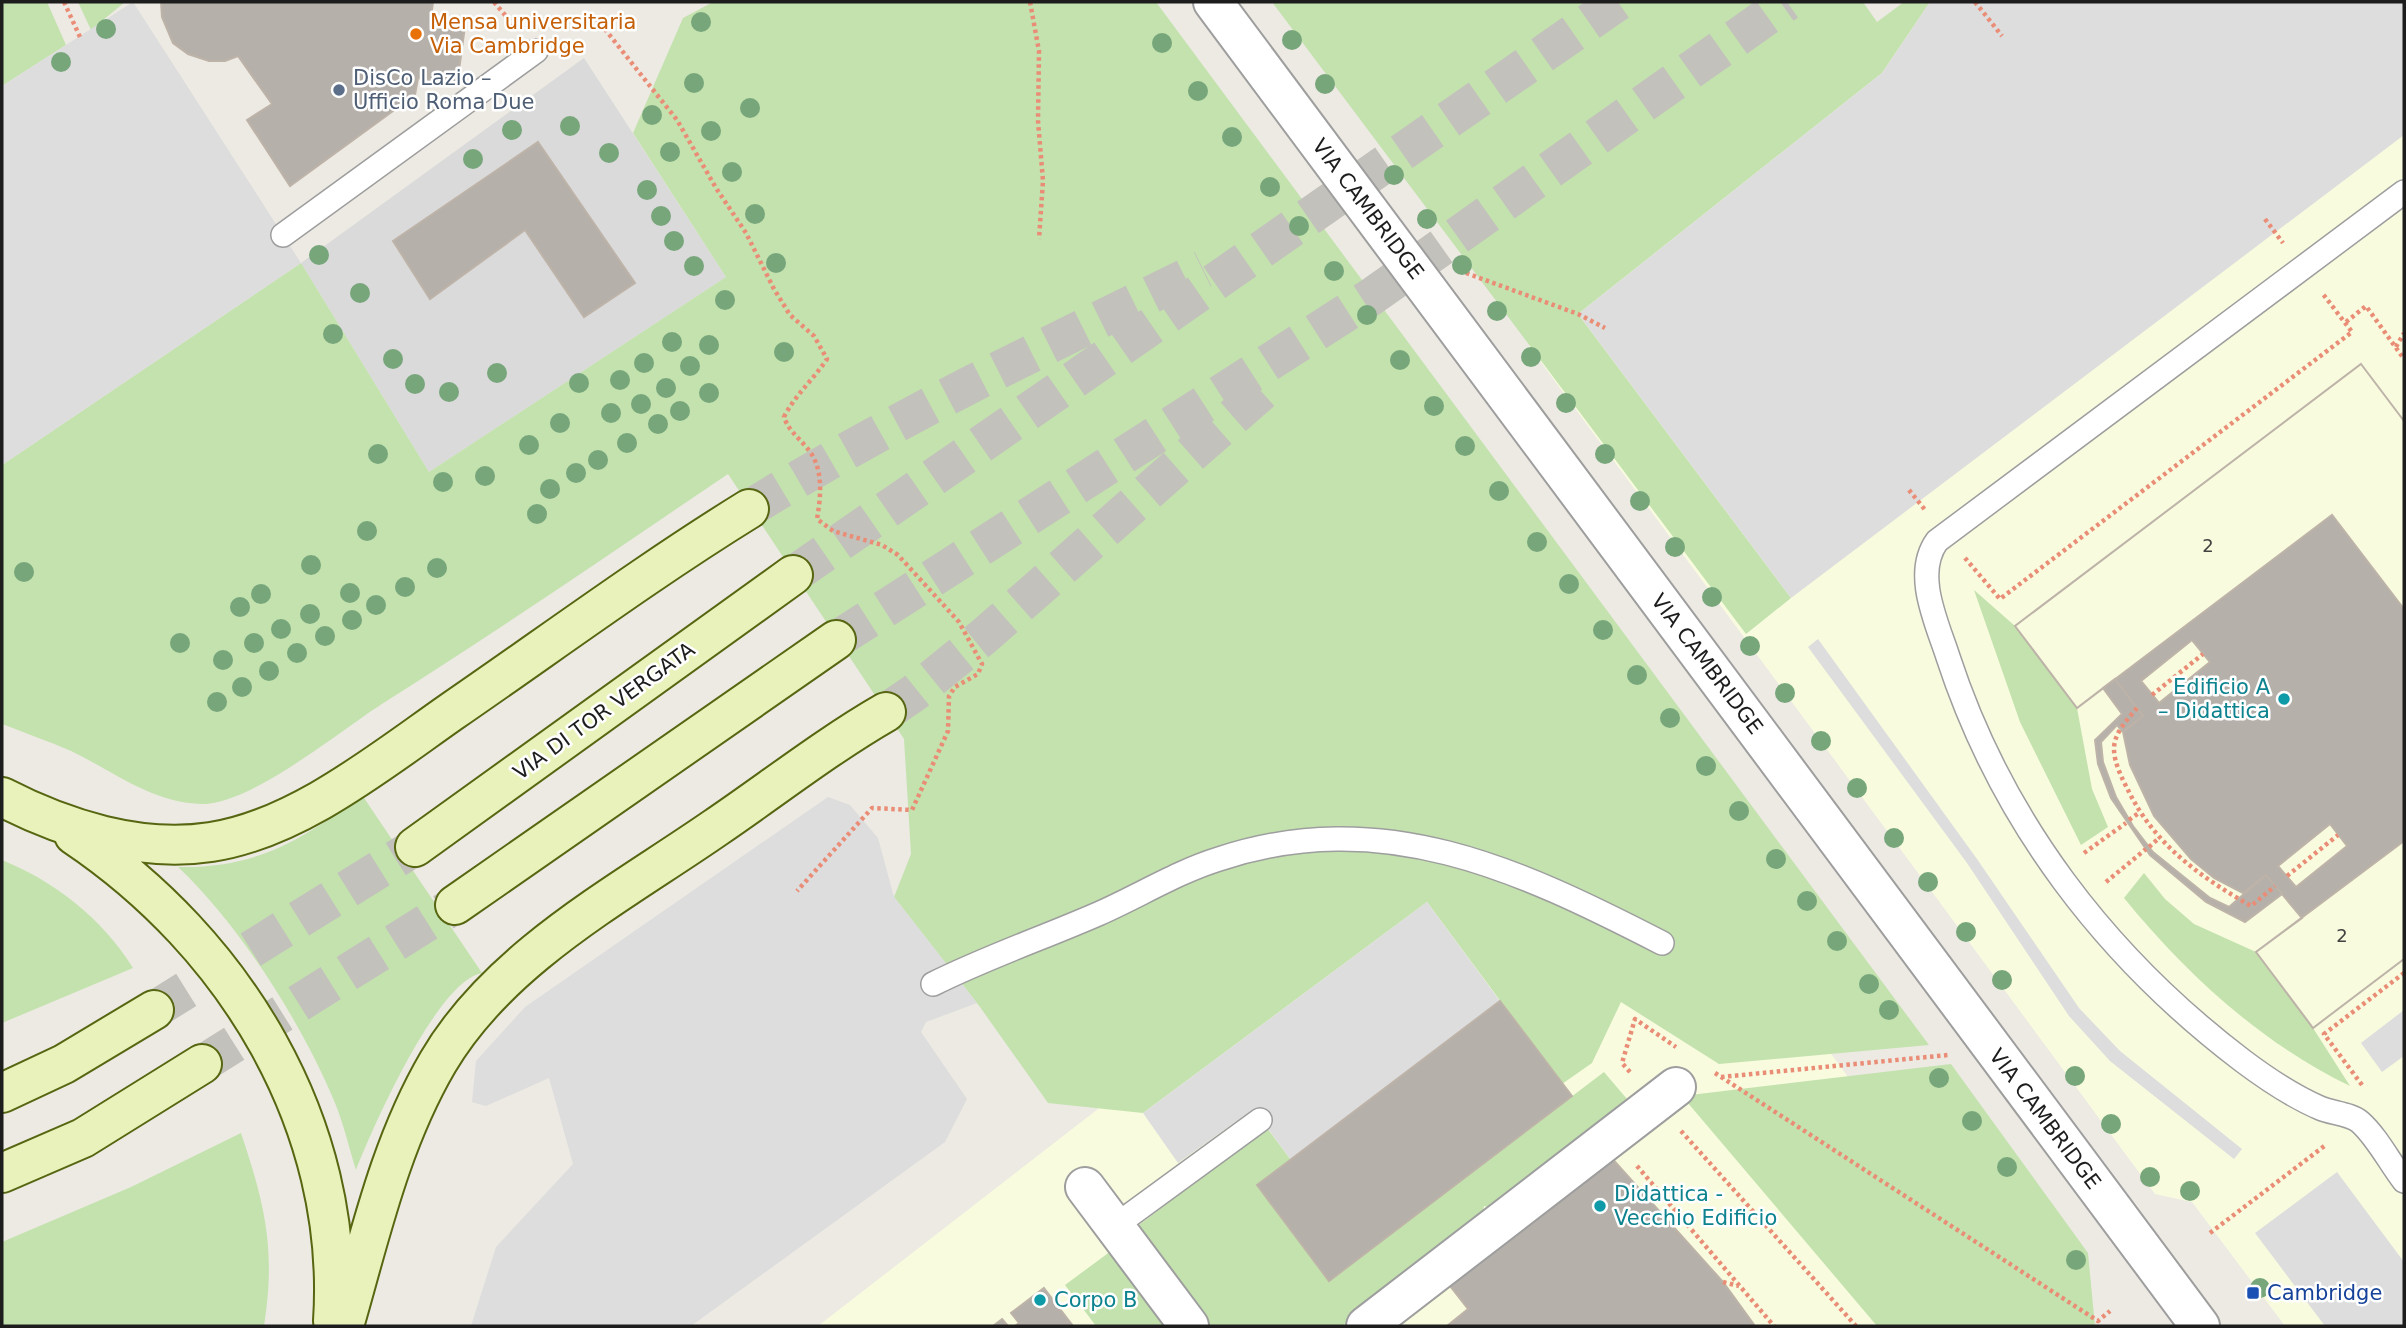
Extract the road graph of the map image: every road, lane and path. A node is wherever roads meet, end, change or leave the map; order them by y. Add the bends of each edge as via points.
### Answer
1 (64, 2) edge
2 (1030, 2) edge
3 (1213, 2) edge
4 (1975, 2) edge
5 (596, 18) dead end
6 (2002, 36) dead end
7 (80, 37) dead end
8 (537, 51) dead end
9 (2404, 192) edge
10 (283, 235) dead end
11 (1039, 239) dead end
12 (1464, 272) dead end
13 (1605, 328) dead end
14 (2404, 333) edge
15 (2396, 347) junction
16 (2404, 359) edge
17 (1909, 490) dead end
18 (749, 509) tunnel mouth
19 (1946, 535) junction
20 (793, 575) tunnel mouth
21 (836, 640) tunnel mouth
22 (2203, 654) dead end
23 (2152, 695) dead end
24 (2137, 708) dead end
25 (886, 712) tunnel mouth
26 (2, 797) edge
27 (2140, 812) junction
28 (46, 817) junction
29 (2338, 835) dead end
30 (2159, 838) junction
31 (415, 847) tunnel mouth
32 (2074, 860) dead end
33 (2287, 876) dead end
34 (2274, 886) dead end
35 (2097, 889) dead end
36 (797, 891) dead end
37 (455, 905) tunnel mouth
38 (1662, 943) dead end
39 (2404, 973) edge
40 (933, 984) dead end
41 (154, 1010) tunnel mouth
42 (1678, 1048) dead end
43 (1948, 1055) dead end
44 (202, 1064) tunnel mouth
45 (1710, 1070) dead end
46 (1721, 1077) junction
47 (2, 1093) edge
48 (1665, 1095) junction
49 (1260, 1120) dead end
50 (2358, 1120) junction
51 (1635, 1164) dead end
52 (2, 1173) edge
53 (2404, 1181) edge
54 (1085, 1187) dead end
55 (1115, 1226) junction
56 (2210, 1233) dead end
57 (1723, 1282) dead end
58 (1740, 1286) junction
59 (2110, 1311) dead end
60 (332, 1326) edge
61 (344, 1326) edge
62 (1189, 1326) edge
63 (1366, 1326) edge
64 (1774, 1326) edge
65 (1854, 1326) edge
66 (2200, 1326) edge

1 - 7 path
2 - 11 path via 1039,51 1043,181
3 - 66 street, VIA CAMBRIDGE
4 - 6 path
5 - 36 path via 677,120 790,315 814,336 827,359 793,398 784,417 789,430 810,450 822,488 817,519 833,531 882,545 898,555 959,622 982,664 978,674 955,687 949,696 948,731 912,810 872,808
8 - 10 lane
9 - 19 lane
12 - 13 path
14 - 15 path
15 - 16 path
15 - 19 path via 2366,306 2345,322 2352,332 2000,599
17 - 19 path
18 - 28 main road via 400,748 267,827 210,842 158,844 115,839
19 - 50 lane via 1937,541 1927,561 1934,613 1971,719 2001,786 2033,840 2114,944 2211,1036 2280,1087 2322,1110
20 - 31 main road, VIA DI TOR VERGATA
21 - 37 main road
22 - 23 path
24 - 27 path via 2120,729 2114,750 2122,779
25 - 61 main road via 571,928 500,983 472,1013 438,1061 398,1142
26 - 28 main road
27 - 30 path
27 - 32 path
28 - 60 main road via 97,851 166,911 215,964 265,1035 290,1085 319,1168 331,1236
29 - 33 path
30 - 34 path via 2203,878 2251,906
30 - 35 path
38 - 40 lane via 1542,884 1472,858 1406,843 1337,837 1264,846 1195,867
39 - 50 path via 2324,1034 2377,1105
41 - 47 main road via 64,1064
42 - 48 path via 1635,1019 1622,1063
43 - 46 path
44 - 52 main road via 83,1138
45 - 46 path
46 - 48 path
46 - 59 path via 2098,1321
48 - 63 street
48 - 65 path
49 - 55 lane
50 - 53 lane
50 - 56 path
51 - 58 path
54 - 55 street
55 - 62 street
57 - 58 path
58 - 64 path

